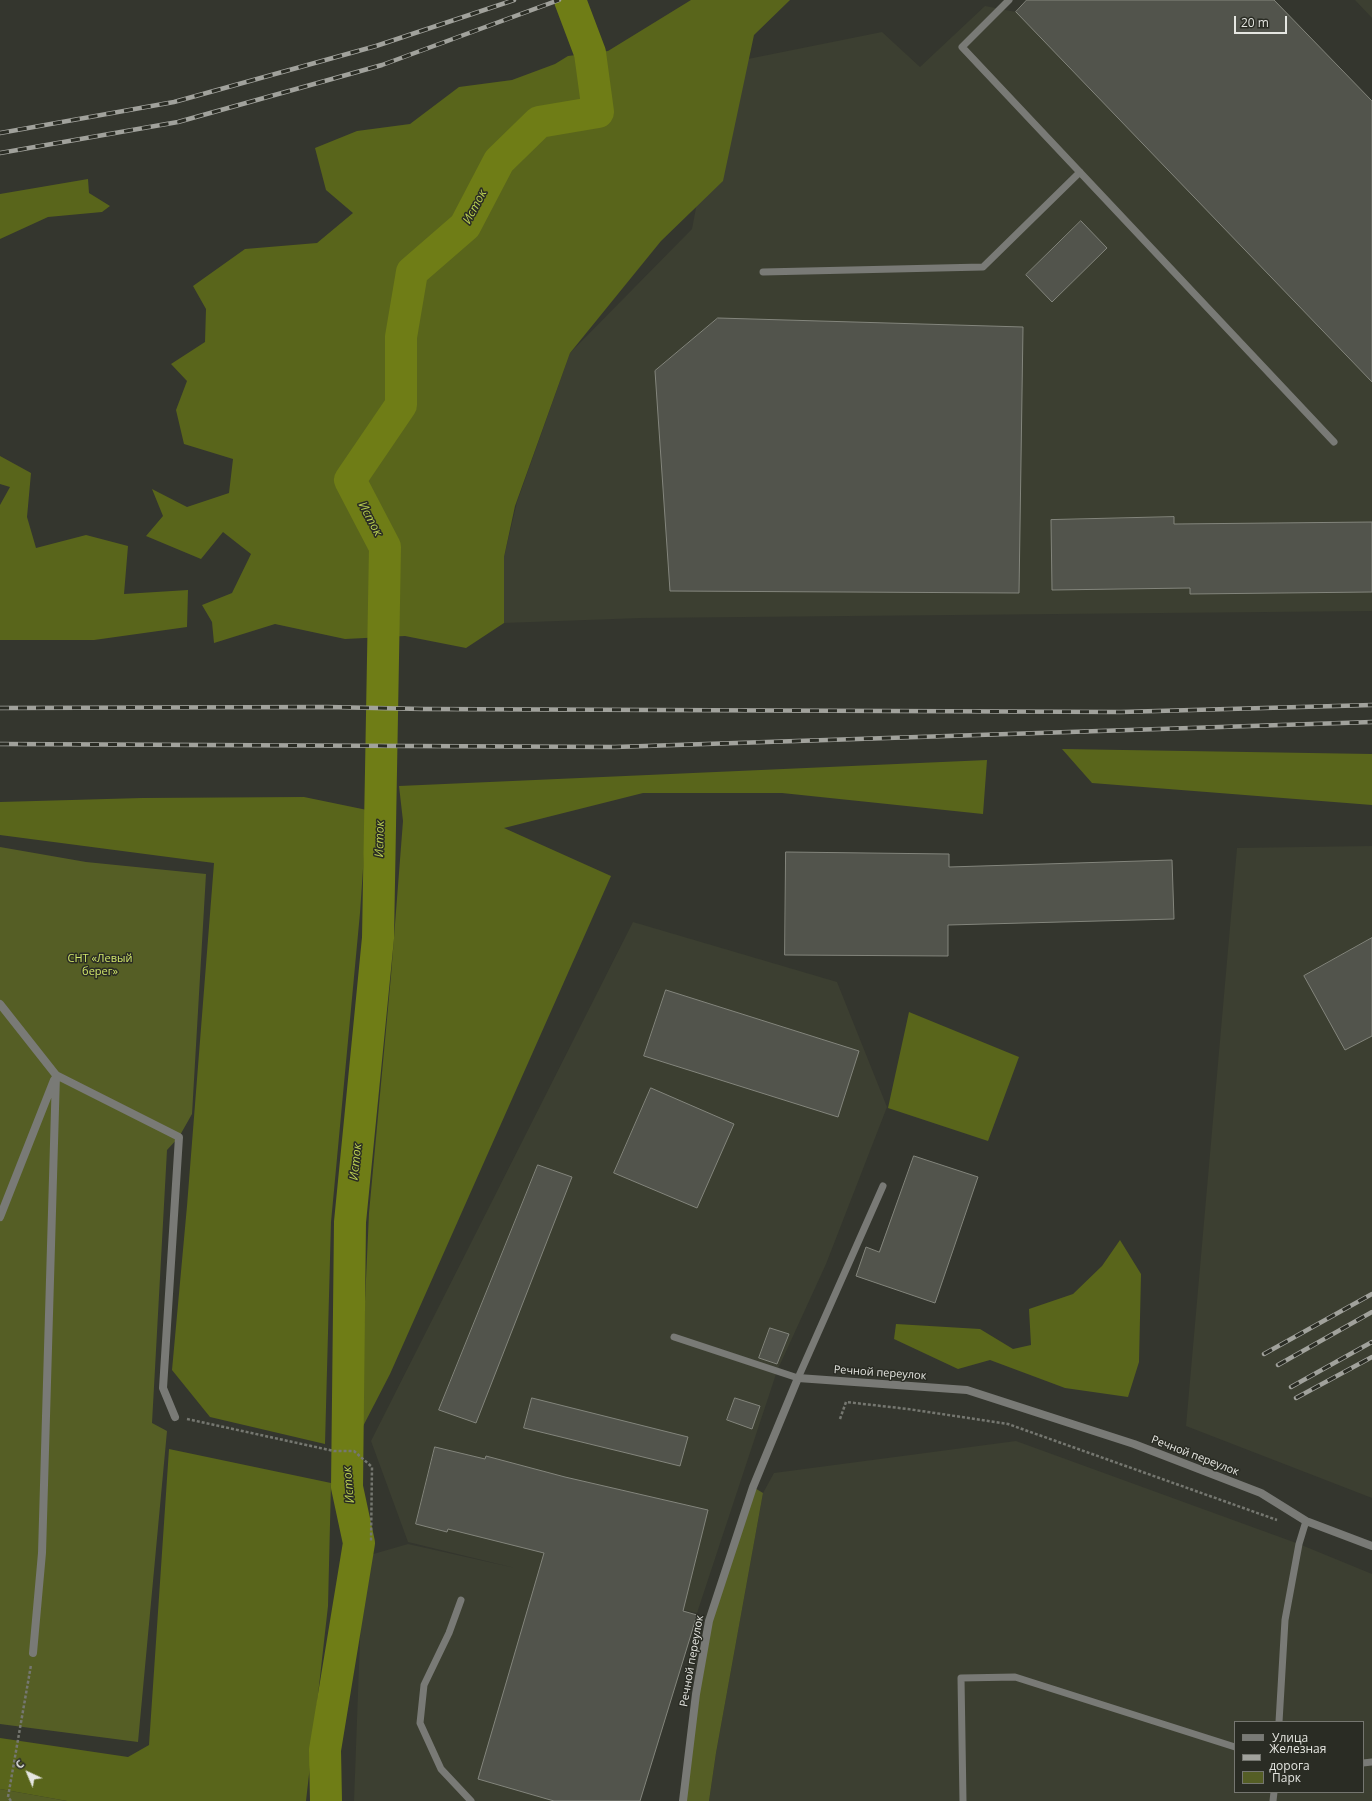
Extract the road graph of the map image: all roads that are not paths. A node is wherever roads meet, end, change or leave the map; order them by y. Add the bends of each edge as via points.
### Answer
1 (1009, 0) edge
2 (1080, 172) junction
3 (763, 272) dead end
4 (1334, 442) dead end
5 (0, 1004) edge
6 (56, 1075) junction
7 (883, 1186) dead end
8 (0, 1217) edge
9 (674, 1337) dead end
10 (798, 1378) junction
11 (175, 1417) road end
12 (1306, 1521) junction
13 (1372, 1546) edge
14 (461, 1600) dead end
15 (33, 1653) road end
16 (1278, 1721) edge
17 (1234, 1747) edge
18 (471, 1801) edge
19 (683, 1801) edge
20 (963, 1801) edge

1 - 2 lane via 962,47
2 - 3 lane via 983,267
2 - 4 lane
5 - 6 street
6 - 8 street
6 - 11 street via 179,1137 163,1388
6 - 15 street via 42,1553
7 - 10 lane
9 - 10 lane
10 - 12 street, Речной переулок via 967,1390 1134,1444 1261,1493
10 - 19 street, Речной переулок via 753,1487 709,1621 696,1694
12 - 13 street, Речной переулок
12 - 16 lane via 1284,1620
14 - 18 lane via 449,1633 424,1685 420,1724 441,1769
17 - 20 lane via 1015,1677 961,1678

